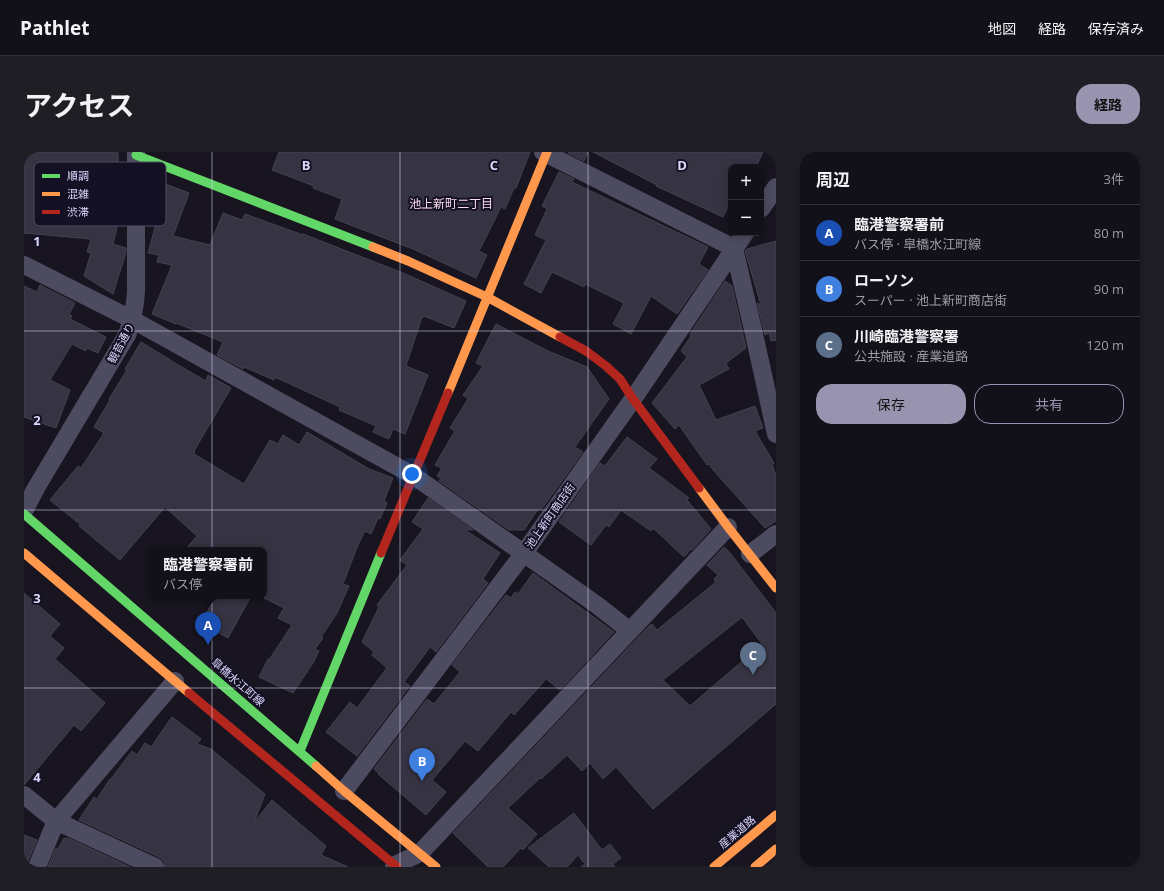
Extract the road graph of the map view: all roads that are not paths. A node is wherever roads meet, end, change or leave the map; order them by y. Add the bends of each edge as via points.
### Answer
1 (545, 153) edge
2 (136, 154) edge
3 (156, 162) edge
4 (166, 166) edge
5 (776, 187) edge
6 (764, 205) edge
7 (136, 226) edge
8 (743, 236) edge
9 (734, 248) junction
10 (24, 265) edge
11 (486, 297) junction
12 (133, 320) junction
13 (633, 399) junction
14 (776, 434) edge
15 (414, 476) junction
16 (24, 513) edge
17 (728, 527) junction
18 (776, 534) edge
19 (24, 553) edge
20 (524, 554) junction
21 (750, 554) junction
22 (776, 588) edge
23 (630, 631) junction
24 (175, 681) junction
25 (300, 751) junction
26 (344, 791) junction
27 (24, 795) edge
28 (776, 814) edge
29 (56, 821) junction
30 (776, 849) edge
31 (420, 853) junction
32 (395, 866) edge
33 (37, 867) edge
34 (155, 867) edge
35 (436, 867) edge
36 (714, 867) edge
37 (755, 867) edge

1 - 9 street
1 - 11 main road
2 - 3 main road
4 - 11 main road via 408,261
5 - 6 street
7 - 12 street, 観音通り via 136,292
8 - 9 street, 池上新町商店街
9 - 13 street, 池上新町商店街
9 - 14 street
10 - 12 street
11 - 13 main road via 586,351 620,379
11 - 15 main road
12 - 15 street
12 - 16 street, 観音通り via 127,335 36,488
13 - 17 main road
13 - 20 street, 池上新町商店街
15 - 20 street
15 - 25 main road
16 - 25 main road, 皐橋水江町線
17 - 21 main road
17 - 23 street
18 - 21 street
19 - 24 main road
20 - 23 street
20 - 26 street, 池上新町商店街
21 - 22 main road
23 - 31 street
24 - 29 street
24 - 32 main road
25 - 26 main road, 皐橋水江町線
26 - 31 main road, 皐橋水江町線
27 - 29 street
28 - 36 main road, 産業道路
29 - 33 street
29 - 34 street
30 - 37 main road
31 - 32 street
31 - 35 main road, 皐橋水江町線

